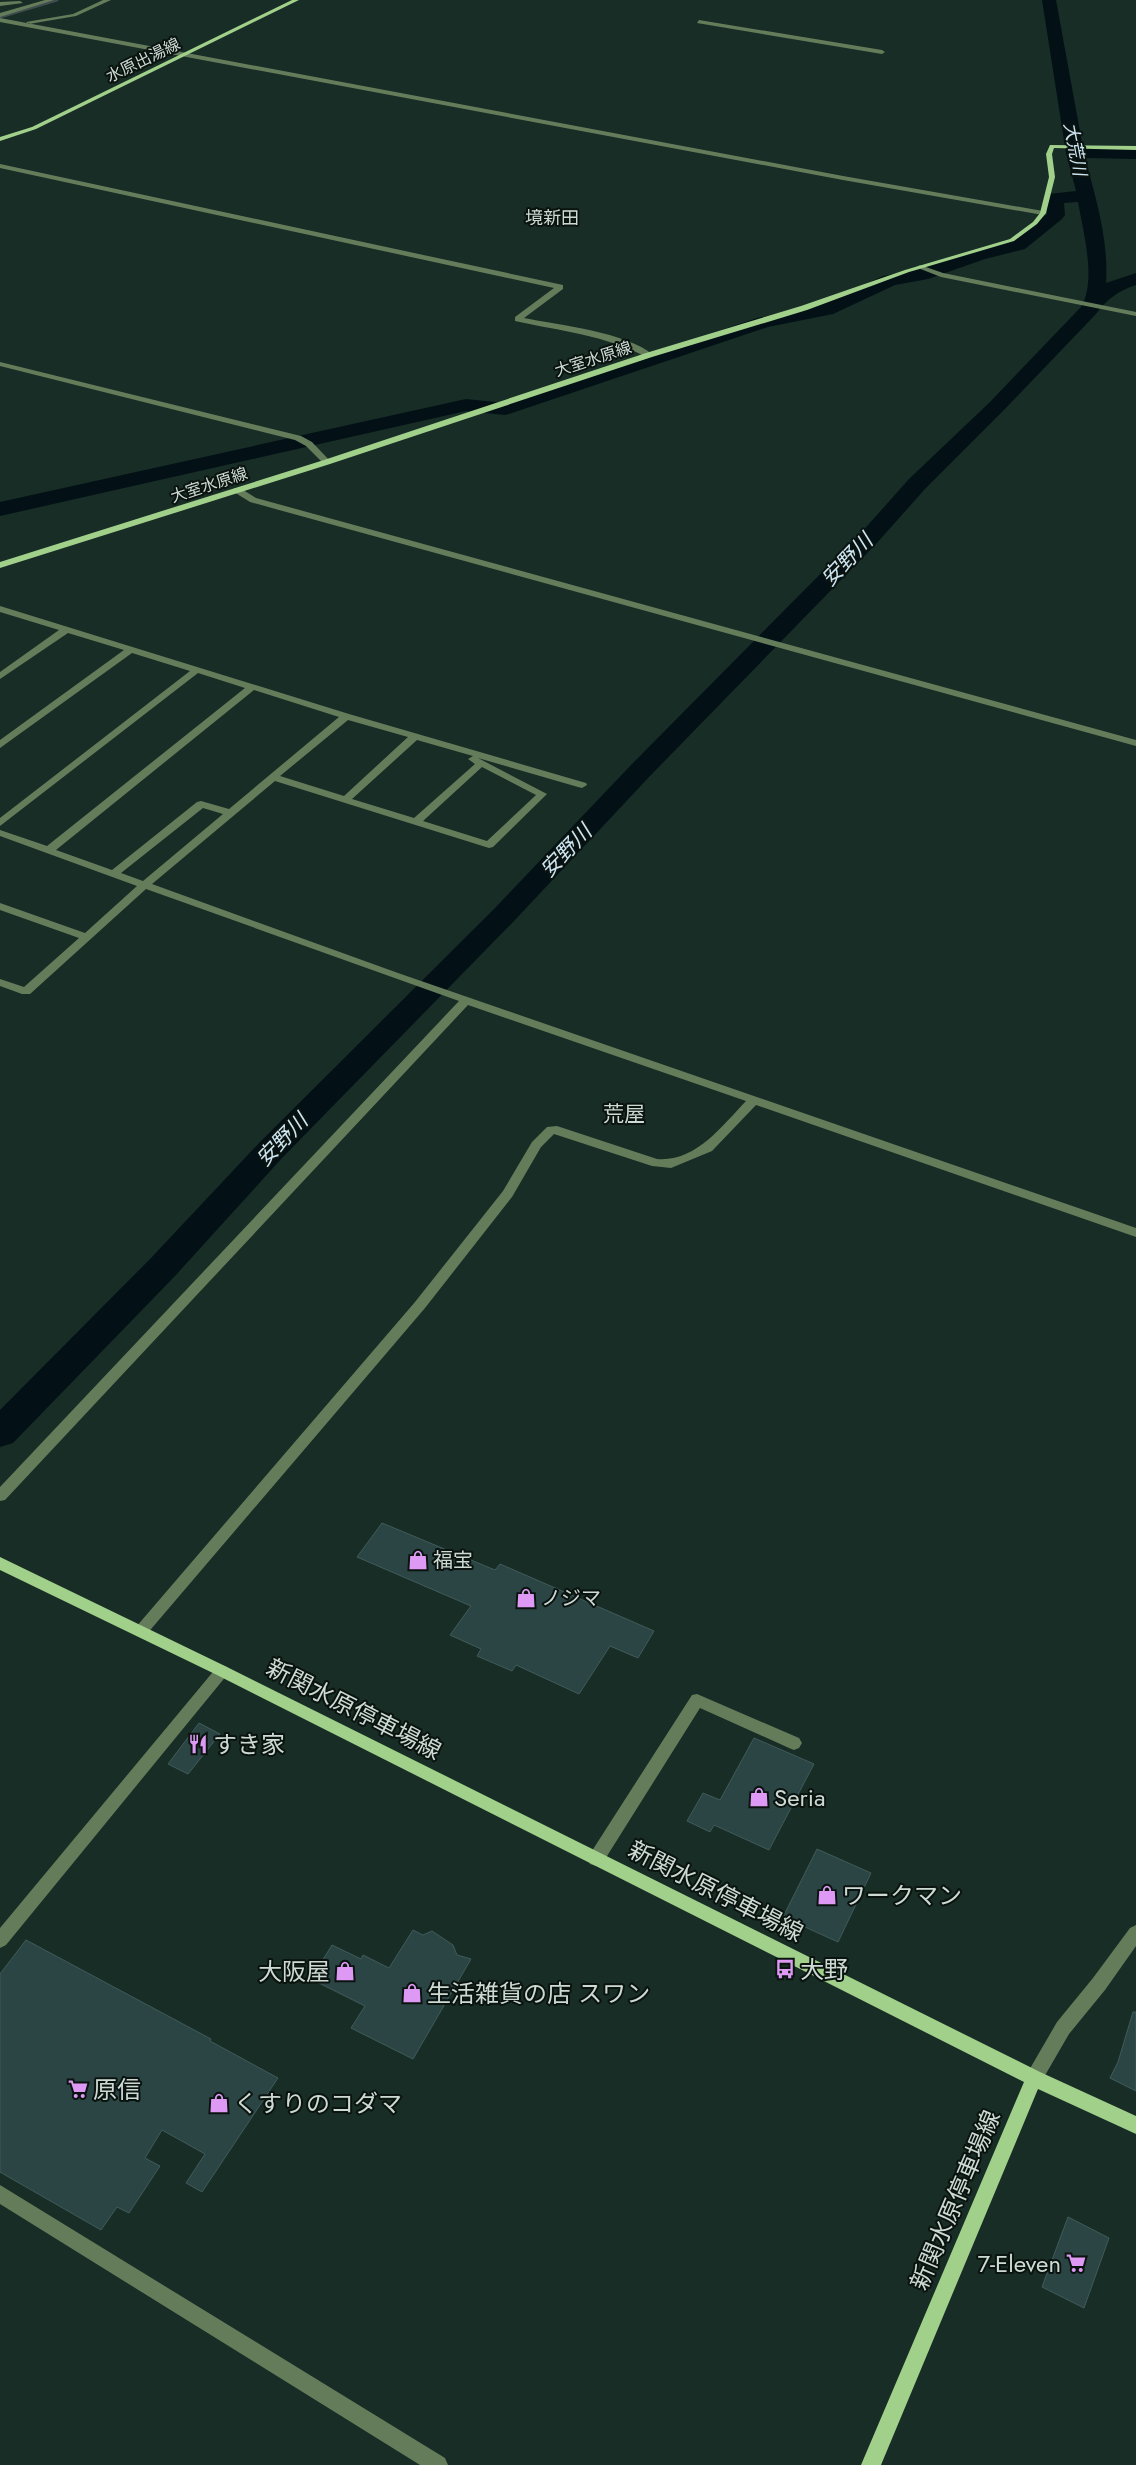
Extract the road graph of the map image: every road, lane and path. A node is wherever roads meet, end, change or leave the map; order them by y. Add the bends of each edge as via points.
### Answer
1 (51, 0) edge
2 (108, 0) edge
3 (296, 0) edge
4 (0, 4) edge
5 (35, 5) junction
6 (0, 15) edge
7 (0, 20) edge
8 (699, 22) dead end
9 (20, 24) junction
10 (882, 52) dead end
11 (185, 54) junction
12 (0, 139) edge
13 (1136, 148) edge
14 (0, 166) edge
15 (1043, 213) junction
16 (923, 268) junction
17 (1136, 314) edge
18 (649, 355) junction
19 (0, 364) edge
20 (327, 462) junction
21 (238, 490) junction
22 (0, 565) edge
23 (0, 609) edge
24 (67, 629) junction
25 (130, 649) junction
26 (197, 670) junction
27 (1, 674) edge
28 (252, 687) junction
29 (346, 716) junction
30 (415, 736) junction
31 (1136, 743) edge
32 (0, 745) edge
33 (448, 746) junction
34 (481, 763) junction
35 (273, 777) junction
36 (582, 785) dead end
37 (345, 800) junction
38 (230, 813) junction
39 (416, 822) junction
40 (0, 823) edge
41 (0, 833) edge
42 (49, 850) junction
43 (114, 873) junction
44 (146, 884) junction
45 (0, 906) edge
46 (86, 938) junction
47 (0, 982) edge
48 (463, 999) junction
49 (754, 1100) junction
50 (1136, 1234) edge
51 (0, 1496) edge
52 (0, 1562) edge
53 (142, 1631) junction
54 (222, 1671) junction
55 (794, 1743) dead end
56 (596, 1859) junction
57 (1136, 1933) edge
58 (0, 1940) edge
59 (1034, 2078) junction
60 (1136, 2125) edge
61 (0, 2194) edge
62 (438, 2465) edge
63 (871, 2465) edge

1 - 5 street
2 - 9 street via 74,15
3 - 11 main road, 水原出湯線
4 - 5 street
5 - 6 street
7 - 9 street
8 - 10 street
9 - 11 street
11 - 12 main road, 水原出湯線 via 34,128
11 - 15 street
13 - 15 main road via 1052,146 1049,154 1052,177
14 - 18 street via 560,287 518,320 613,340 635,346
15 - 16 main road, 大室水原線 via 1012,240
16 - 17 street
16 - 18 main road, 大室水原線
18 - 20 main road, 大室水原線
19 - 20 street via 298,438
20 - 21 main road, 大室水原線
21 - 22 main road, 大室水原線
21 - 31 street via 254,500
23 - 24 street
24 - 25 street
24 - 27 street
25 - 26 street
25 - 32 street
26 - 28 street
26 - 40 street
28 - 29 street
28 - 42 street
29 - 30 street
29 - 35 street
30 - 33 street
30 - 37 street
33 - 34 street
33 - 36 street
34 - 39 street
34 - 39 street via 542,794 489,845
35 - 37 street
35 - 38 street
37 - 39 street
38 - 43 street via 201,804
38 - 44 street
41 - 42 street
42 - 43 street
43 - 44 street
44 - 46 street
44 - 48 street
45 - 46 street
46 - 47 street via 26,992
48 - 49 street
48 - 51 street
49 - 50 street
49 - 53 street via 714,1144 671,1164 656,1163 551,1130 536,1146 508,1194 420,1305
52 - 53 main road, 新関水原停車場線
53 - 54 main road, 新関水原停車場線
54 - 56 main road, 新関水原停車場線
54 - 58 street
55 - 56 street via 697,1700
56 - 59 main road, 新関水原停車場線
57 - 59 street via 1063,2028
59 - 60 main road
59 - 63 main road, 新関水原停車場線
61 - 62 street

